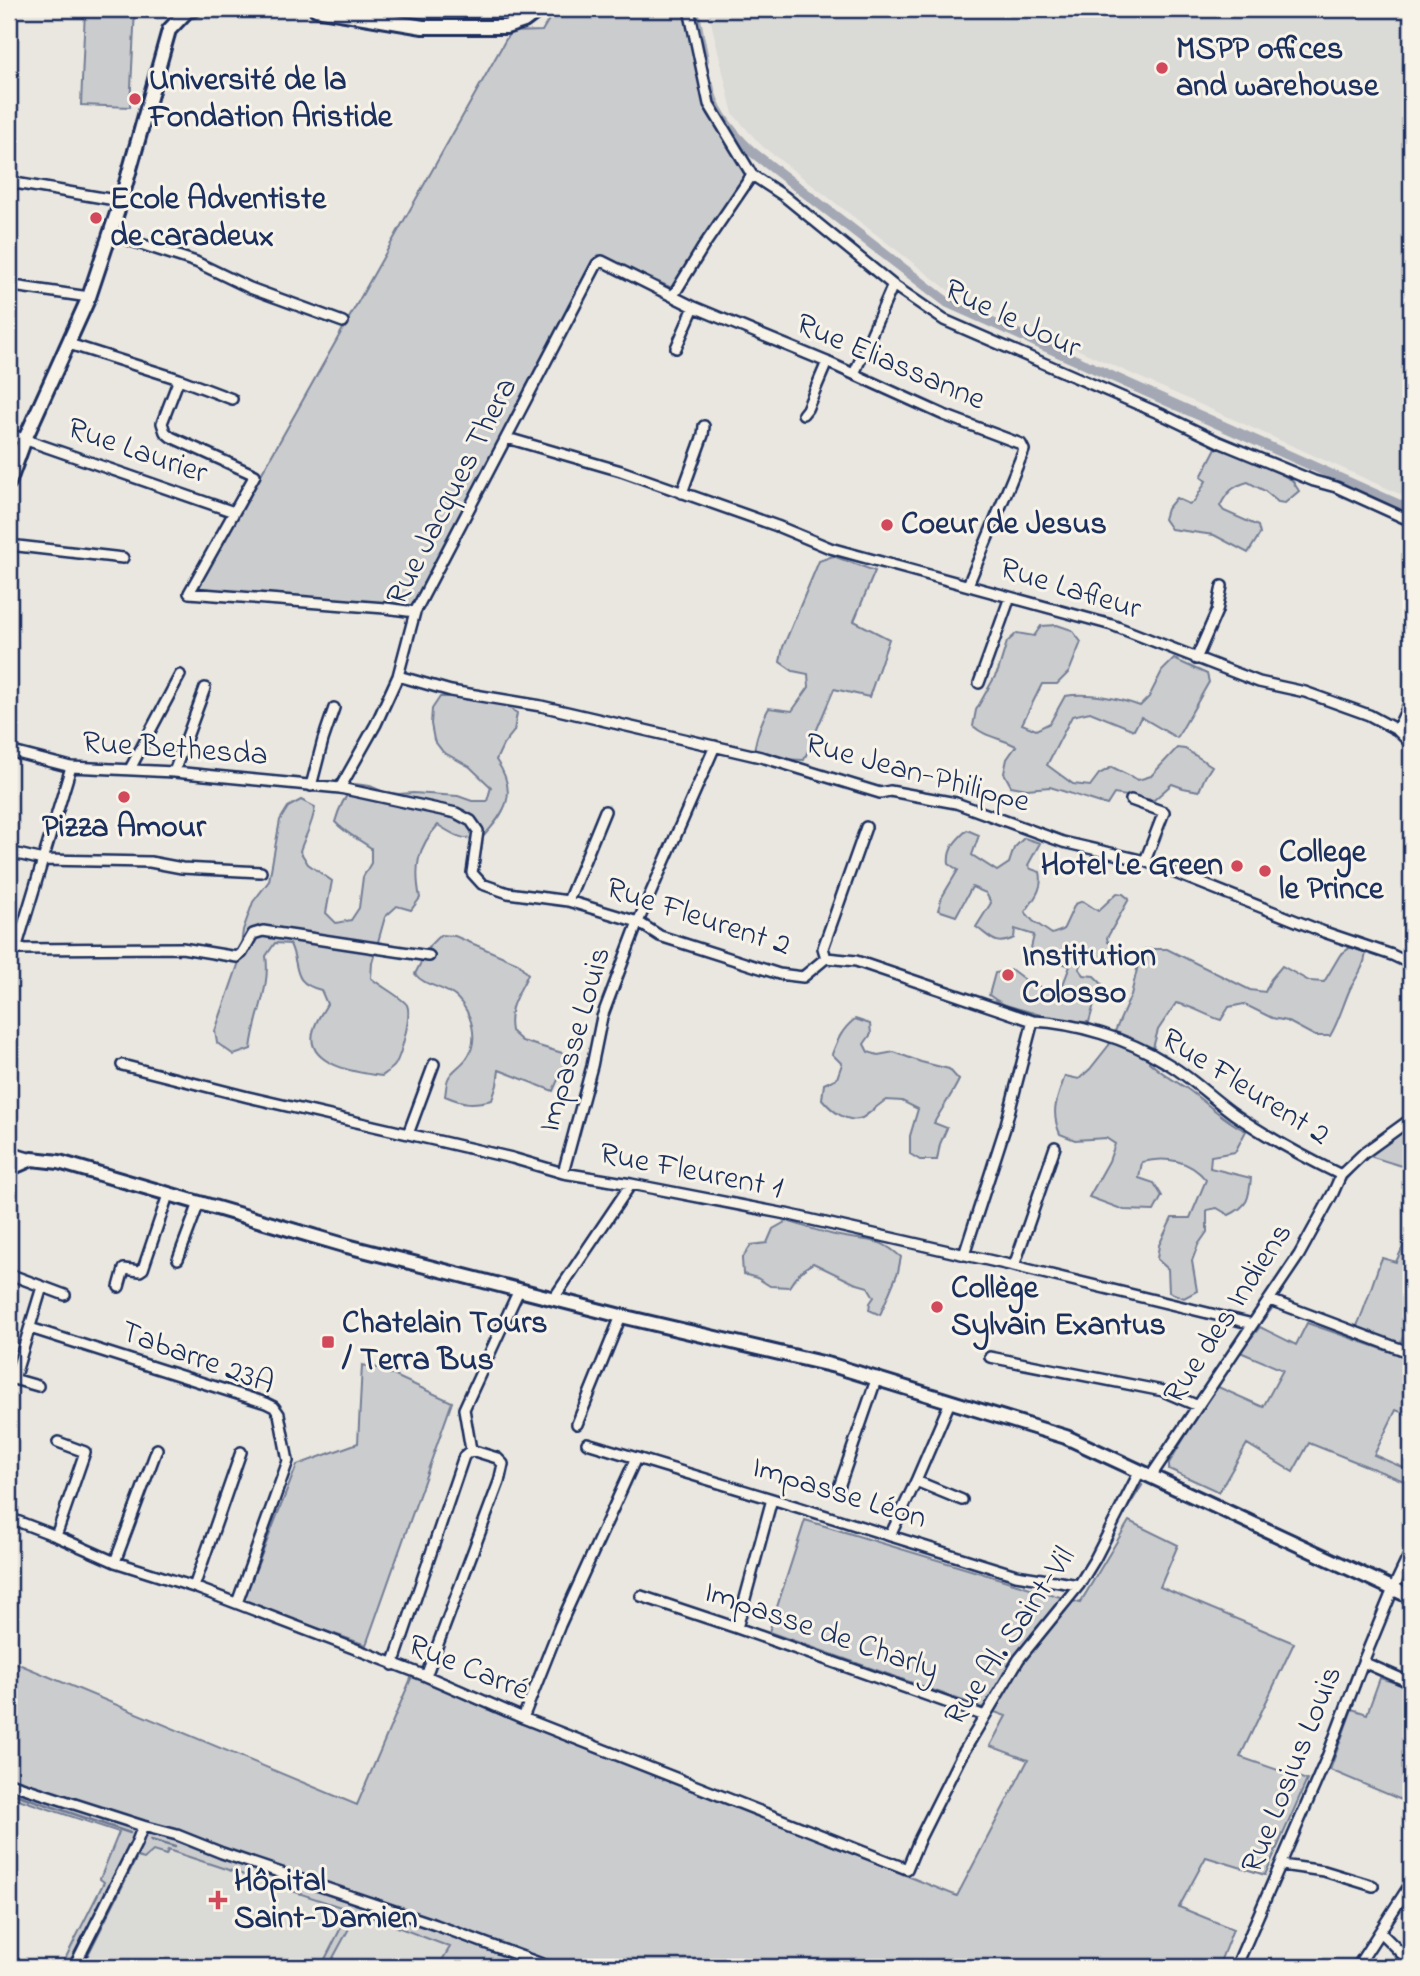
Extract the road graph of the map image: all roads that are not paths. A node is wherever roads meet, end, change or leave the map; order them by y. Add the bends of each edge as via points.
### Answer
1 (195, 9) edge
2 (317, 9) edge
3 (540, 9) edge
4 (689, 9) edge
5 (752, 175) junction
6 (9, 183) edge
7 (121, 201) junction
8 (110, 234) junction
9 (602, 261) joint
10 (13, 285) dead end
11 (894, 285) junction
12 (673, 296) junction
13 (89, 297) junction
14 (694, 307) junction
15 (342, 322) dead end
16 (69, 344) junction
17 (676, 348) dead end
18 (827, 362) junction
19 (854, 374) junction
20 (179, 379) junction
21 (232, 399) dead end
22 (803, 414) dead end
23 (704, 426) dead end
24 (9, 434) edge
25 (507, 438) junction
26 (25, 439) junction
27 (9, 483) edge
28 (682, 493) junction
29 (234, 512) junction
30 (1411, 521) edge
31 (9, 545) edge
32 (123, 558) dead end
33 (968, 585) junction
34 (1222, 586) dead end
35 (1010, 597) junction
36 (415, 612) junction
37 (1196, 659) junction
38 (180, 675) dead end
39 (398, 676) junction
40 (979, 683) dead end
41 (205, 688) dead end
42 (1411, 700) edge
43 (334, 708) dead end
44 (1397, 730) junction
45 (1411, 742) edge
46 (715, 746) junction
47 (9, 751) edge
48 (71, 767) junction
49 (130, 769) junction
50 (174, 772) junction
51 (311, 786) junction
52 (340, 788) junction
53 (1131, 800) dead end
54 (605, 811) dead end
55 (866, 827) dead end
56 (9, 852) edge
57 (43, 860) junction
58 (1145, 861) junction
59 (261, 872) dead end
60 (568, 901) junction
61 (638, 922) junction
62 (429, 956) dead end
63 (826, 958) junction
64 (1411, 964) edge
65 (1033, 1021) junction
66 (434, 1064) dead end
67 (122, 1065) dead end
68 (1411, 1119) edge
69 (408, 1134) junction
70 (1055, 1147) dead end
71 (9, 1152) edge
72 (32, 1159) junction
73 (9, 1169) edge
74 (563, 1173) junction
75 (1341, 1175) junction
76 (631, 1184) junction
77 (168, 1195) junction
78 (200, 1203) junction
79 (964, 1255) junction
80 (178, 1259) dead end
81 (1014, 1266) junction
82 (9, 1274) edge
83 (42, 1287) junction
84 (119, 1287) dead end
85 (519, 1290) junction
86 (65, 1294) dead end
87 (554, 1298) junction
88 (1270, 1300) junction
89 (621, 1316) junction
90 (1253, 1324) junction
91 (30, 1328) junction
92 (1411, 1353) edge
93 (990, 1357) dead end
94 (877, 1377) junction
95 (11, 1378) edge
96 (38, 1386) dead end
97 (950, 1402) junction
98 (1198, 1406) junction
99 (577, 1424) dead end
100 (58, 1442) dead end
101 (587, 1443) dead end
102 (157, 1448) dead end
103 (471, 1450) junction
104 (241, 1452) dead end
105 (636, 1458) junction
106 (1146, 1473) junction
107 (916, 1481) junction
108 (839, 1487) dead end
109 (772, 1499) junction
110 (962, 1500) dead end
111 (9, 1518) edge
112 (56, 1536) junction
113 (890, 1536) junction
114 (1411, 1551) edge
115 (115, 1562) junction
116 (1079, 1585) junction
117 (194, 1587) junction
118 (1393, 1589) junction
119 (641, 1596) dead end
120 (1411, 1597) edge
121 (237, 1603) junction
122 (737, 1628) junction
123 (1363, 1662) junction
124 (393, 1665) junction
125 (426, 1676) junction
126 (1411, 1683) edge
127 (985, 1716) junction
128 (523, 1718) junction
129 (9, 1783) edge
130 (143, 1826) junction
131 (1282, 1865) junction
132 (907, 1869) joint
133 (1411, 1883) edge
134 (1373, 1886) dead end
135 (1380, 1932) junction
136 (1411, 1963) edge
137 (74, 1967) edge
138 (550, 1967) edge
139 (1236, 1967) edge
140 (1357, 1967) edge

1 - 7 main road via 169,30
2 - 3 main road via 423,27 506,27
4 - 5 street via 709,104
5 - 11 street, Rue le Jour
5 - 12 street
6 - 7 street
7 - 8 main road
8 - 13 main road
8 - 15 street via 196,262 250,288
9 - 12 street, Rue Eliassanne
9 - 25 street, Rue Jacques Thera
10 - 13 street
11 - 19 street
11 - 30 street, Rue le Jour via 944,320 1259,460 1336,487
12 - 14 street, Rue Eliassanne
13 - 16 main road
14 - 17 street
14 - 18 street, Rue Eliassanne
16 - 20 street
16 - 26 main road
18 - 19 street, Rue Eliassanne
18 - 22 street
19 - 33 street, Rue Eliassanne via 1023,446
20 - 21 street
20 - 29 street via 162,424 165,432 255,475
23 - 28 street
24 - 26 street, Rue Laurier
25 - 28 street, Rue Lafleur
25 - 36 street, Rue Jacques Thera
26 - 27 main road
26 - 29 street, Rue Laurier
28 - 33 street, Rue Lafleur via 830,548
29 - 36 street via 189,593
31 - 32 street
33 - 35 street, Rue Lafleur
34 - 37 street via 1217,611
35 - 37 street, Rue Lafleur via 1112,625
35 - 40 street
36 - 39 street, Rue Jacques Thera
37 - 44 street, Rue Lafleur via 1334,702
38 - 49 street
39 - 46 street, Rue Jean-Philippe
39 - 52 street, Rue Jacques Thera
41 - 50 street
42 - 44 street
43 - 51 street
44 - 45 street, Rue Lafleur
46 - 58 street, Rue Jean-Philippe via 880,793 956,803 1063,842
46 - 61 street, Impasse Louis
47 - 48 street, Rue Bethesda
48 - 49 street, Rue Bethesda
48 - 57 street
49 - 50 street, Rue Bethesda
50 - 51 street, Rue Bethesda
51 - 52 street, Rue Bethesda
52 - 60 street, Rue Fleurent 2 via 456,813 478,831 472,873 482,884 508,893
53 - 58 street via 1164,812
54 - 60 street
55 - 63 street via 823,948
56 - 57 street
57 - 59 street via 150,862
57 - 62 street via 16,949 182,948 237,957 253,934 263,931
58 - 64 street, Rue Jean-Philippe
60 - 61 street, Rue Fleurent 2
61 - 63 street, Rue Fleurent 2 via 660,936 779,974 803,978
61 - 74 street, Impasse Louis via 602,1017
63 - 65 street, Rue Fleurent 2 via 856,961
65 - 75 street, Rue Fleurent 2 via 1109,1035 1165,1062 1234,1114
65 - 79 street
66 - 69 street
67 - 69 street, Rue Fleurent 1
68 - 75 street, Rue des Indiens
69 - 74 street, Rue Fleurent 1
70 - 81 street
71 - 72 street
72 - 73 main road
72 - 77 main road via 59,1162
74 - 76 street, Rue Fleurent 1
75 - 88 street, Rue des Indiens via 1300,1255
76 - 79 street, Rue Fleurent 1
76 - 87 street
77 - 78 main road
77 - 84 street via 143,1269 124,1269
78 - 80 street
78 - 85 main road
79 - 81 street, Rue Fleurent 1
81 - 90 street, Rue Fleurent 1
82 - 83 street
83 - 86 street
83 - 91 street
85 - 87 main road
85 - 103 street via 464,1409
87 - 89 main road
88 - 90 street, Rue des Indiens
88 - 92 street
89 - 94 main road
89 - 99 street
90 - 98 street, Rue des Indiens
91 - 95 street
91 - 121 street, Tabarre 23A via 274,1407 288,1461
93 - 98 street via 1163,1391
94 - 97 main road
94 - 108 street
95 - 96 street
97 - 106 main road via 1066,1437
97 - 107 street
98 - 106 street, Rue des Indiens
100 - 112 street via 85,1452
101 - 105 street, Impasse Léon
102 - 115 street
103 - 124 street via 464,1456
103 - 125 street via 497,1458 502,1464 499,1482
104 - 117 street
105 - 109 street, Impasse Léon
105 - 128 street
106 - 116 street, Rue Al. Saint-Vil
106 - 118 main road
107 - 110 street
107 - 113 street
109 - 113 street, Impasse Léon
109 - 122 street
111 - 112 street, Rue Carré
112 - 115 street, Rue Carré
113 - 116 street, Impasse Léon via 1016,1575
114 - 118 street, Rue Losius Louis
115 - 117 street, Rue Carré
116 - 127 street, Rue Al. Saint-Vil via 1019,1658
117 - 121 street, Rue Carré
118 - 120 main road
118 - 123 street, Rue Losius Louis
119 - 122 street, Impasse de Charly
121 - 124 street, Rue Carré
122 - 127 street, Impasse de Charly
123 - 126 street
123 - 131 street, Rue Losius Louis
124 - 125 street, Rue Carré
125 - 128 street, Rue Carré
127 - 132 street, Rue Al. Saint-Vil
128 - 132 street, Rue Carré
129 - 130 street
130 - 137 street
130 - 138 street
131 - 134 street via 1324,1871
131 - 139 street, Rue Losius Louis
133 - 135 street
135 - 136 street
135 - 140 street

